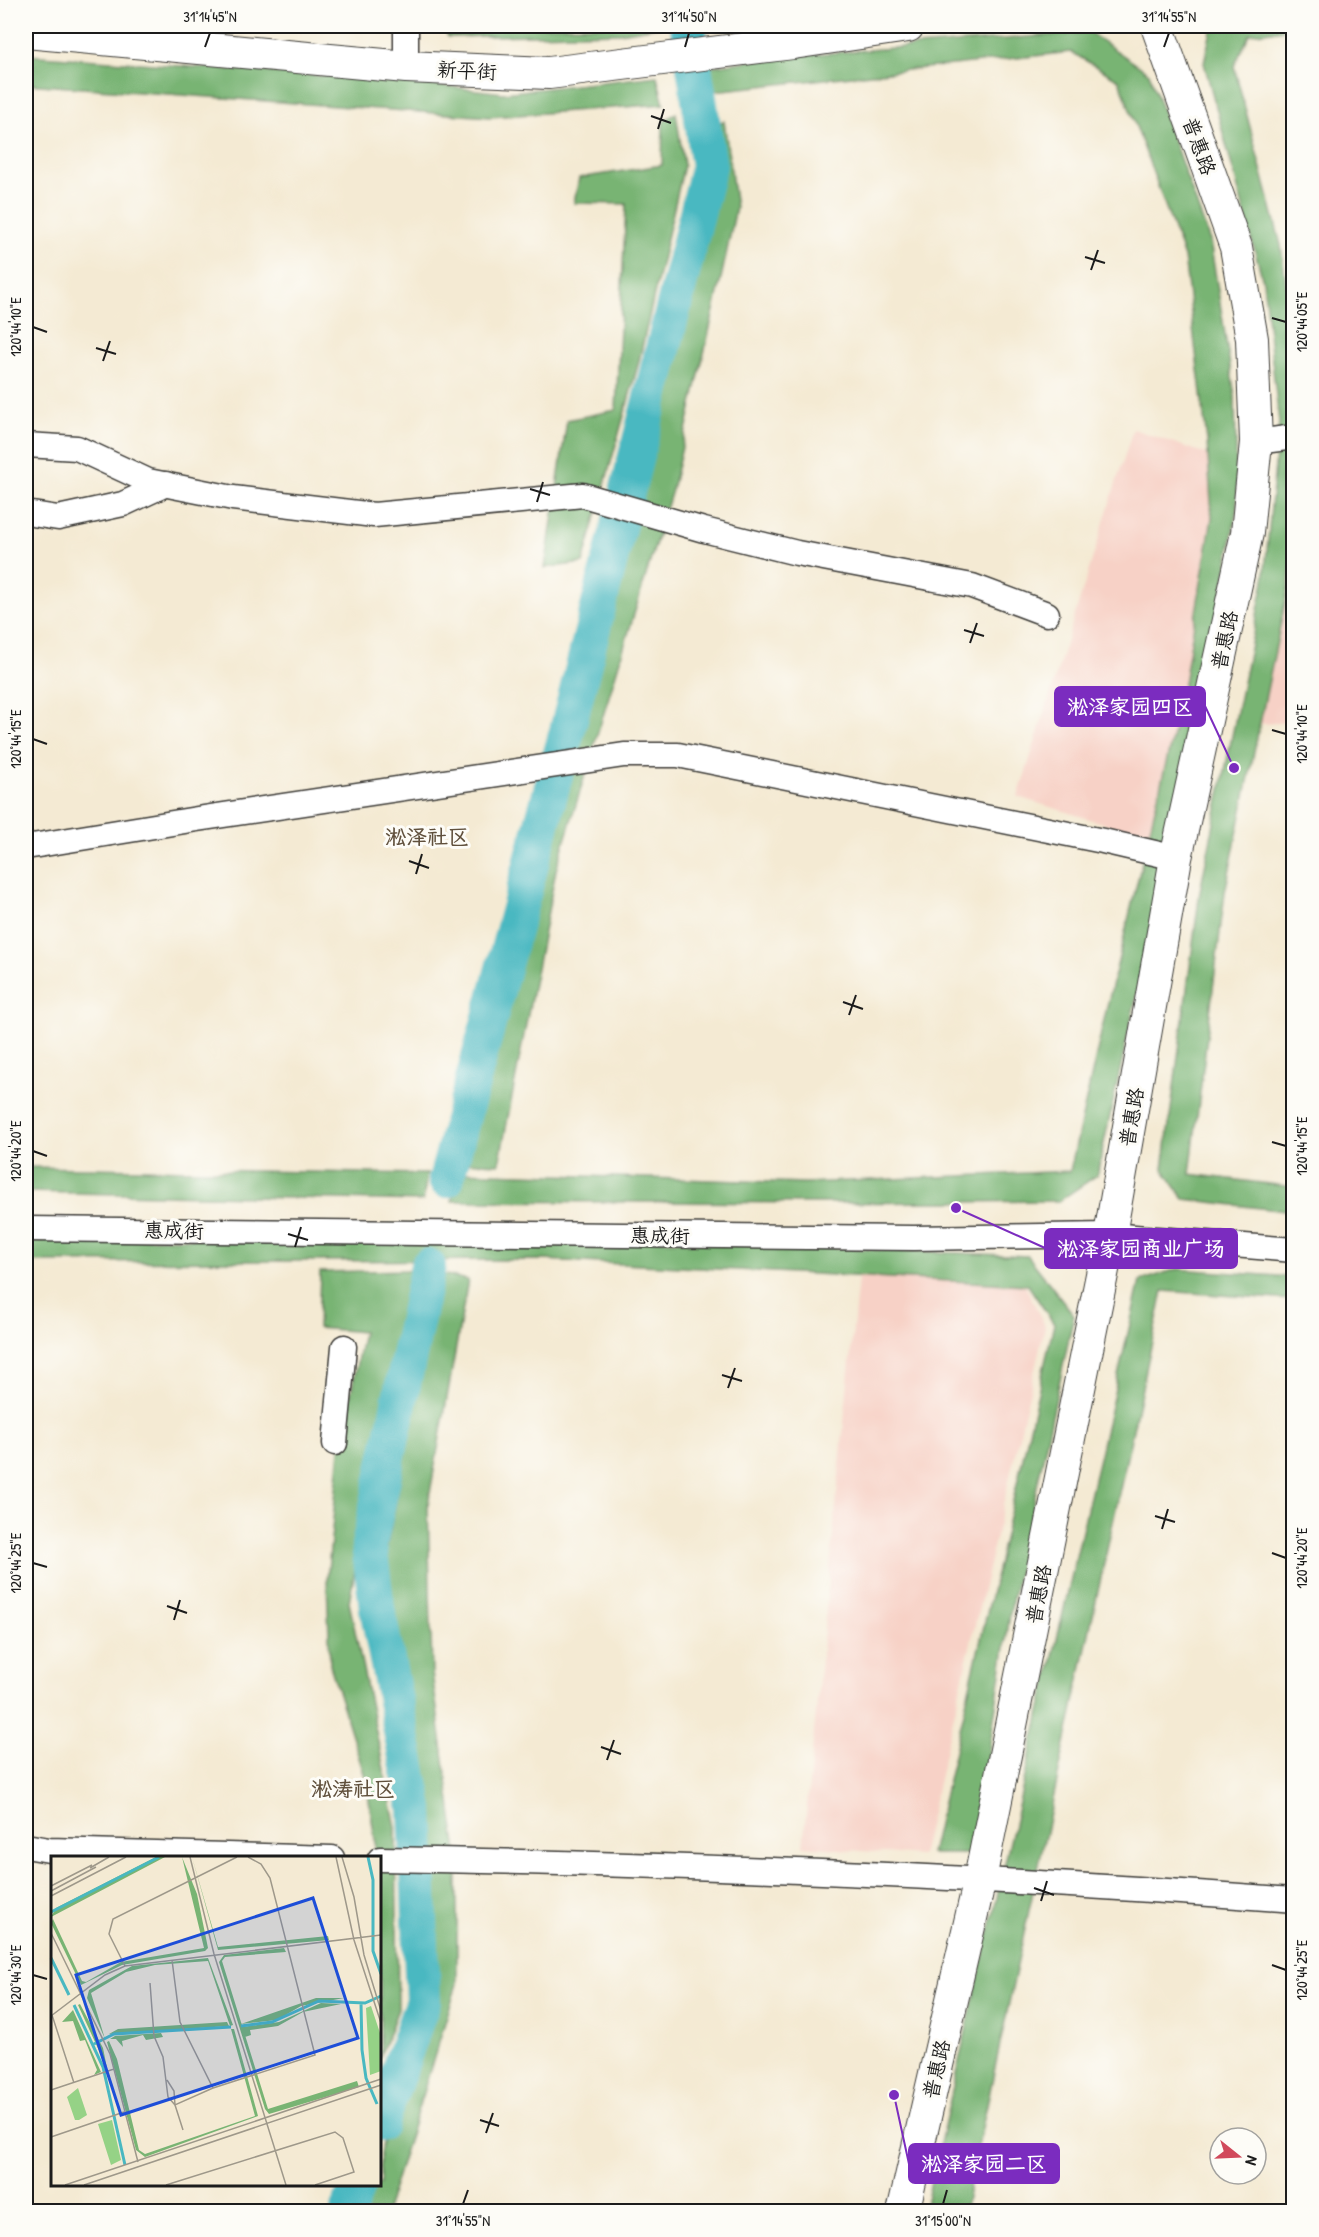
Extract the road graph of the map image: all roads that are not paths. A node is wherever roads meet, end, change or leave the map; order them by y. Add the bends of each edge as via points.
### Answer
1 (406, 26) edge
2 (908, 26) edge
3 (1157, 26) edge
4 (26, 32) edge
5 (406, 67) junction
6 (1293, 437) edge
7 (1256, 442) junction
8 (26, 445) edge
9 (166, 484) junction
10 (26, 513) edge
11 (1047, 614) dead end
12 (26, 847) edge
13 (1176, 858) junction
14 (26, 1229) edge
15 (1110, 1235) junction
16 (1293, 1250) edge
17 (344, 1347) dead end
18 (335, 1443) dead end
19 (26, 1846) edge
20 (292, 1856) edge
21 (381, 1859) edge
22 (980, 1879) junction
23 (1293, 1900) edge
24 (903, 2211) edge

1 - 5 street
2 - 5 main road, 新平街 via 549,74
3 - 7 main road, 普惠路 via 1236,247 1252,339
4 - 5 main road, 新平街
6 - 7 street
7 - 13 main road, 普惠路 via 1247,533
8 - 9 street via 77,448 148,481
9 - 10 street via 123,504 58,518
9 - 11 street via 233,498 374,515 583,495 797,553 972,586
12 - 13 street via 624,755 678,755
13 - 15 main road, 普惠路
14 - 15 street, 惠成街 via 914,1238
15 - 16 street, 惠成街
15 - 22 main road, 普惠路
17 - 18 street
19 - 20 street via 49,1850
21 - 22 street via 786,1869
22 - 23 street
22 - 24 main road, 普惠路

